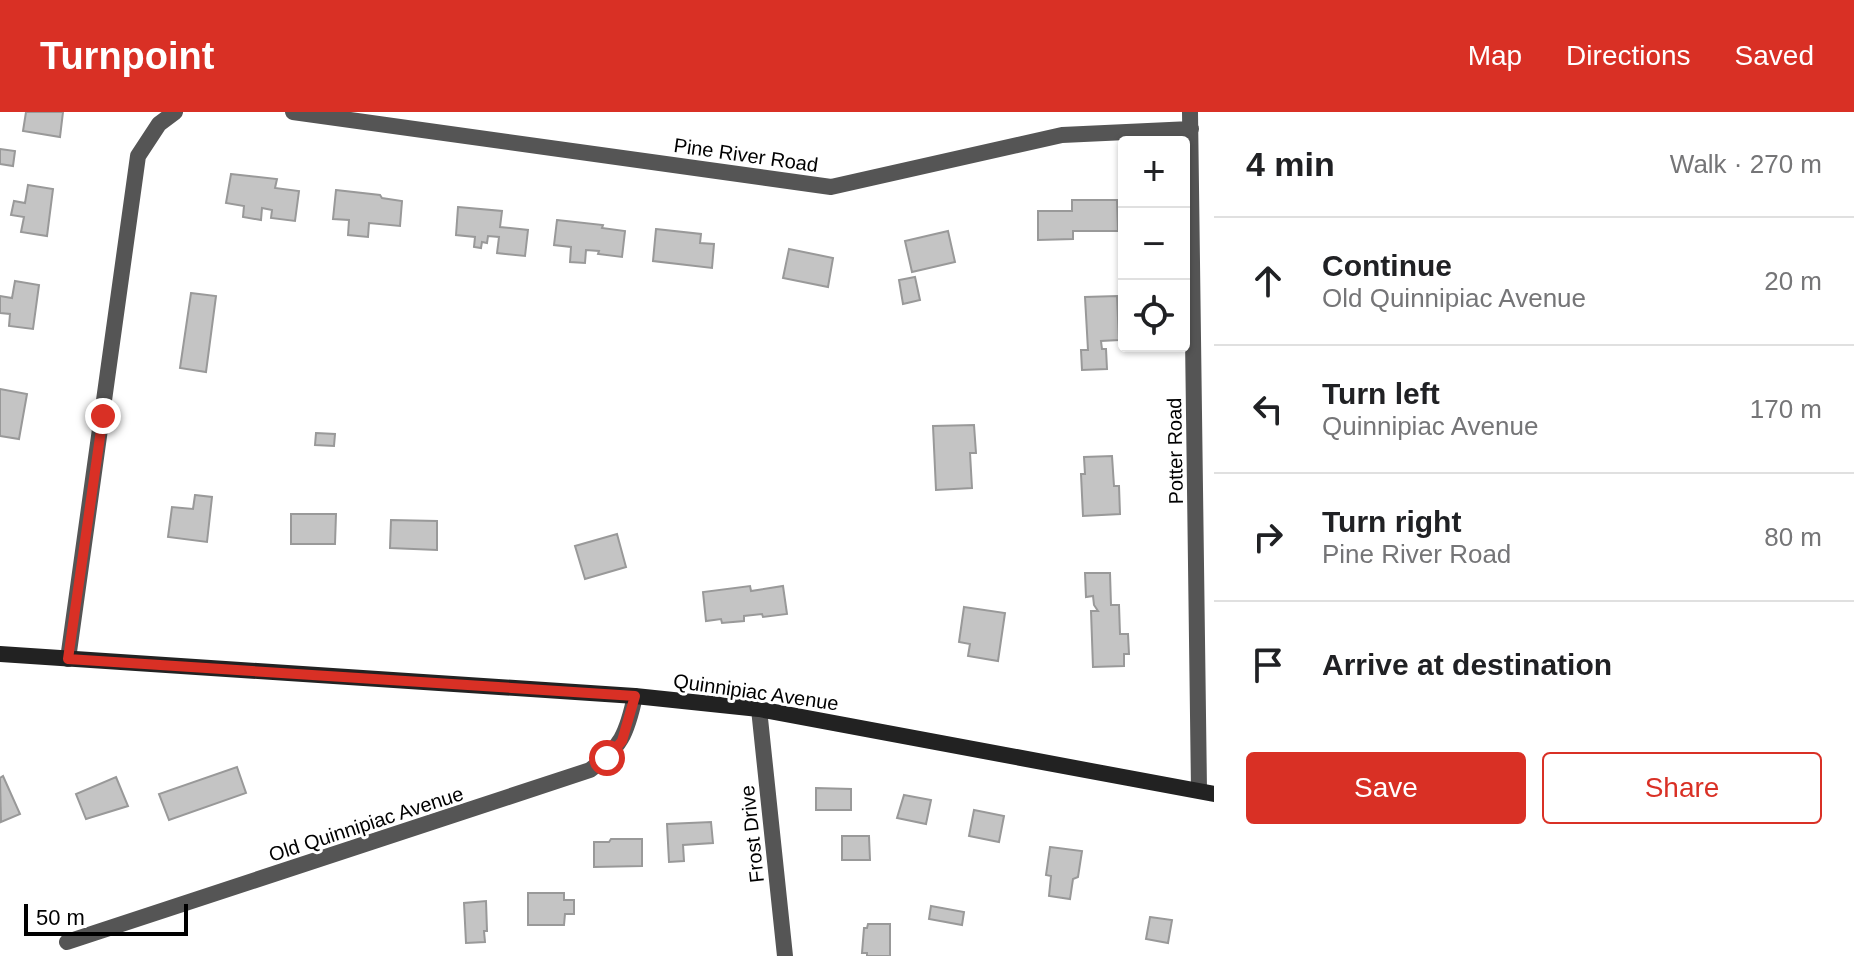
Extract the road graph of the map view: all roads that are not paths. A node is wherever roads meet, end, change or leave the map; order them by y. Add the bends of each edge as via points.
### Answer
1 (175, 112) edge
2 (293, 112) edge
3 (1191, 120) edge
4 (0, 654) edge
5 (68, 659) junction
6 (635, 696) junction
7 (759, 709) junction
8 (1206, 792) edge
9 (67, 942) dead end
10 (785, 956) edge

1 - 5 street via 159,124 138,156
2 - 3 street, Pine River Road via 831,187 1062,135
3 - 8 street, Potter Road
4 - 5 main road, Quinnipiac Avenue
5 - 6 main road, Quinnipiac Avenue
6 - 7 main road, Quinnipiac Avenue
6 - 9 street, Old Quinnipiac Avenue via 622,741 580,775
7 - 8 main road, Quinnipiac Avenue
7 - 10 street, Frost Drive

